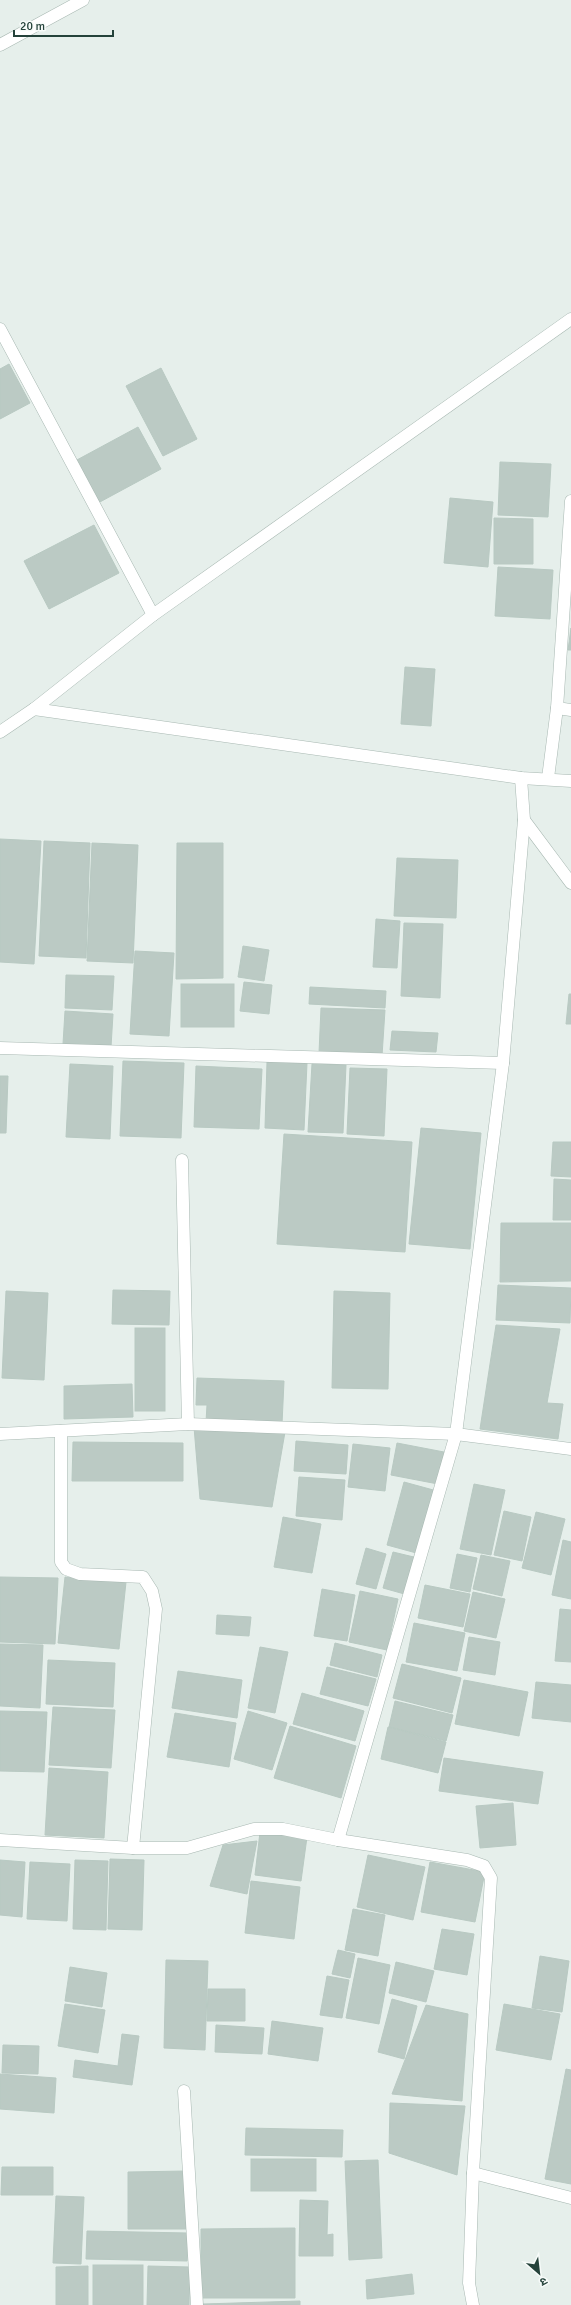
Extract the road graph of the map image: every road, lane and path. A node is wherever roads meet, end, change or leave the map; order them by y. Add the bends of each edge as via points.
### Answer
1 (83, 0) edge
2 (0, 45) edge
3 (571, 319) edge
4 (0, 329) edge
5 (571, 501) edge
6 (570, 528) edge
7 (153, 615) junction
8 (557, 708) junction
9 (34, 709) junction
10 (571, 710) edge
11 (0, 732) edge
12 (521, 778) junction
13 (548, 778) junction
14 (571, 781) edge
15 (524, 820) junction
16 (571, 883) edge
17 (0, 1048) edge
18 (503, 1063) junction
19 (182, 1160) dead end
20 (188, 1424) junction
21 (61, 1431) junction
22 (0, 1434) edge
23 (456, 1434) junction
24 (571, 1449) edge
25 (0, 1840) edge
26 (338, 1840) junction
27 (133, 1848) junction
28 (184, 2091) dead end
29 (473, 2173) junction
30 (571, 2198) edge
31 (197, 2305) edge
32 (473, 2305) edge

1 - 2 street
3 - 7 street
4 - 7 street
5 - 6 street
6 - 8 street
7 - 9 street
8 - 10 street
8 - 13 street
9 - 11 street
9 - 12 street
12 - 13 street
12 - 15 street
13 - 14 street
15 - 16 street
15 - 18 street
17 - 18 street
18 - 23 street
19 - 20 street
20 - 21 street
20 - 23 street
21 - 22 street
21 - 27 street via 61,1562 66,1569 80,1574 142,1577 152,1591 156,1609
23 - 24 street
23 - 26 street
25 - 27 street
26 - 27 street via 283,1829 254,1829 187,1848
26 - 29 street via 468,1860 484,1866 491,1878
28 - 31 street
29 - 30 street
29 - 32 street via 468,2283

